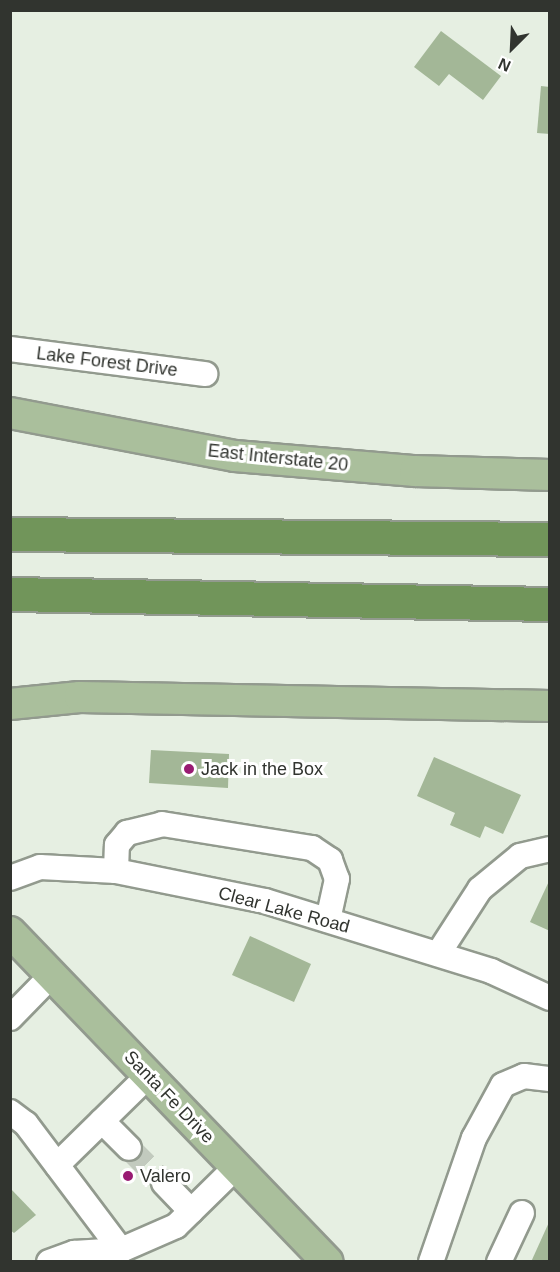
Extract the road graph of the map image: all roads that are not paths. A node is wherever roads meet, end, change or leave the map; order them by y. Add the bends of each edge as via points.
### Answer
1 (10, 349) edge
2 (205, 374) dead end
3 (10, 413) edge
4 (549, 475) edge
5 (10, 534) edge
6 (549, 539) edge
7 (10, 594) edge
8 (485, 603) junction
9 (549, 604) edge
10 (549, 623) edge
11 (11, 704) edge
12 (549, 706) edge
13 (549, 849) edge
14 (116, 871) junction
15 (10, 878) edge
16 (328, 921) junction
17 (10, 932) edge
18 (438, 954) junction
19 (52, 975) junction
20 (549, 998) edge
21 (10, 1017) edge
22 (148, 1076) junction
23 (549, 1079) edge
24 (10, 1112) edge
25 (102, 1121) junction
26 (129, 1148) tunnel mouth
27 (57, 1165) junction
28 (236, 1167) junction
29 (164, 1184) tunnel mouth
30 (191, 1211) junction
31 (522, 1213) dead end
32 (121, 1250) junction
33 (49, 1262) edge
34 (328, 1262) edge
35 (431, 1262) edge
36 (500, 1262) edge

1 - 2 street, Lake Forest Drive
3 - 4 main road, East Interstate 20 via 235,456 415,471
5 - 6 highway
7 - 8 highway
8 - 9 highway
8 - 10 highway
11 - 12 main road via 80,697
13 - 18 street via 520,856 480,889
14 - 15 street, Clear Lake Road via 40,867
14 - 16 street, Clear Lake Road via 265,901
14 - 16 street via 117,845 127,832 162,824 312,848 330,860 337,879
16 - 18 street, Clear Lake Road
17 - 19 main road, Santa Fe Drive
18 - 20 street, Clear Lake Road via 491,971
19 - 21 street
19 - 22 main road, Santa Fe Drive
22 - 25 street
22 - 28 main road, Santa Fe Drive
23 - 35 street via 524,1076 503,1085 474,1137
24 - 27 street via 26,1124
25 - 26 street
25 - 27 street
27 - 32 street
28 - 30 street
28 - 34 main road, Santa Fe Drive
29 - 30 street
30 - 32 street via 176,1226
31 - 36 street
32 - 33 street via 74,1253

